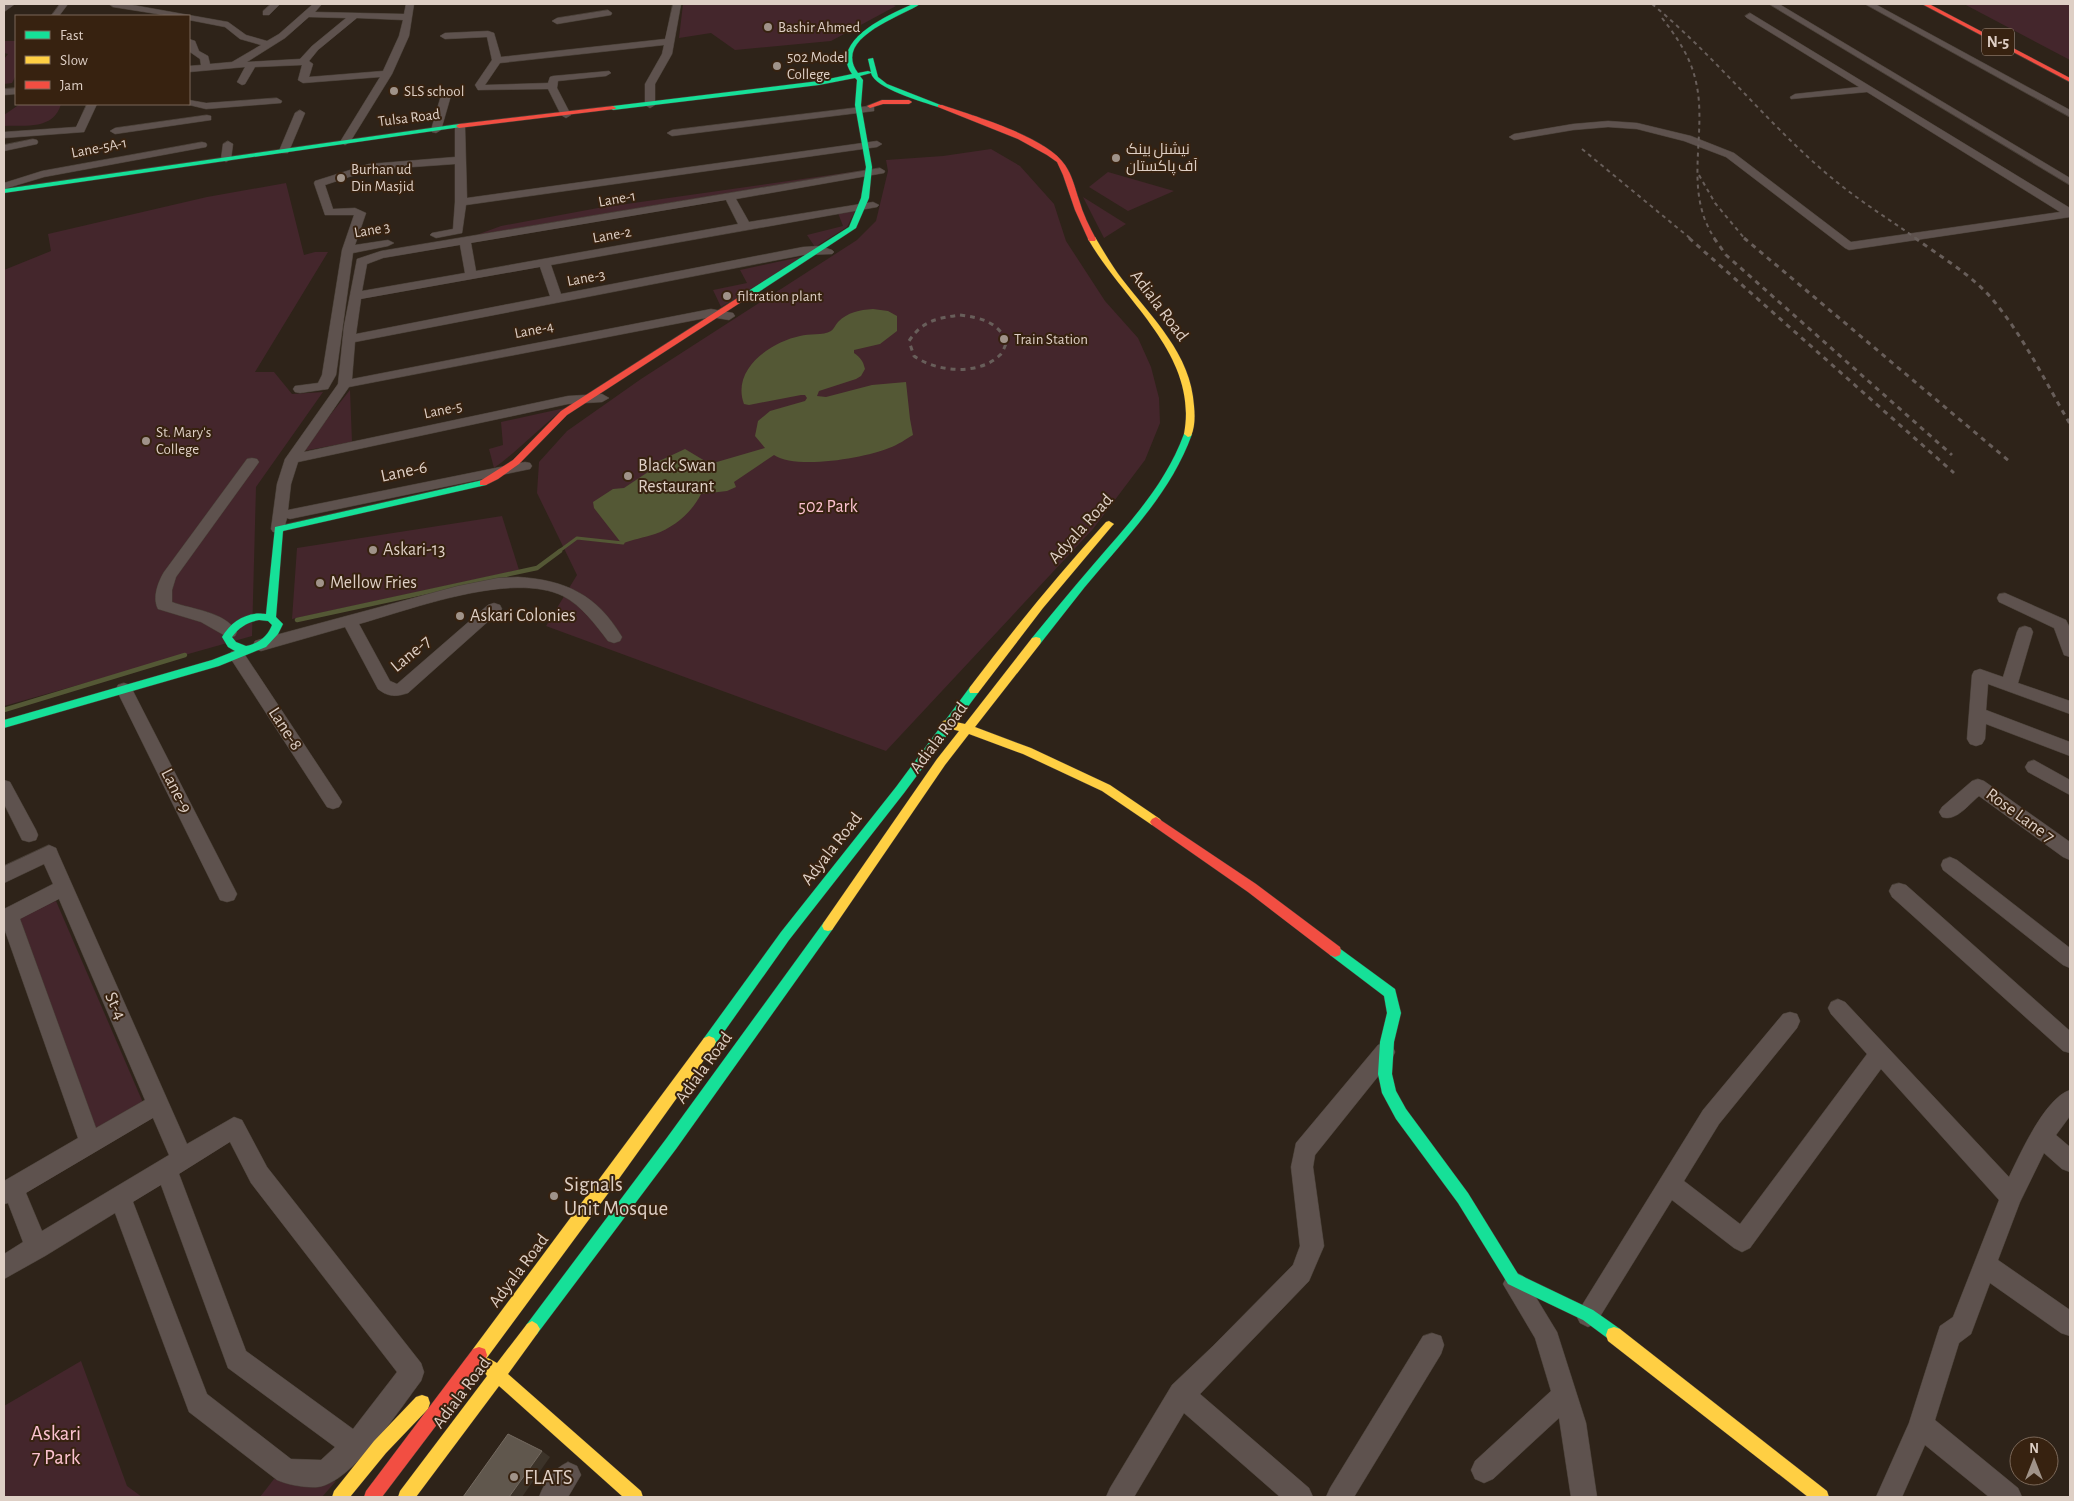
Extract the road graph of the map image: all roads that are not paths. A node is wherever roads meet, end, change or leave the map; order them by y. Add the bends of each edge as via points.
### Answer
1 (11, 4) edge
2 (64, 4) edge
3 (276, 4) edge
4 (318, 4) edge
5 (410, 4) edge
6 (677, 4) edge
7 (1772, 4) edge
8 (1869, 4) edge
9 (1925, 4) edge
10 (1950, 4) edge
11 (922, 6) edge
12 (608, 8) edge
13 (4, 9) edge
14 (113, 9) edge
15 (266, 13) dead end
16 (306, 14) junction
17 (56, 15) edge
18 (179, 15) edge
19 (355, 15) junction
20 (1750, 16) dead end
21 (190, 17) edge
22 (406, 17) junction
23 (557, 21) dead end
24 (609, 25) dead end
25 (445, 36) dead end
26 (190, 42) edge
27 (668, 42) junction
28 (268, 44) junction
29 (497, 60) junction
30 (303, 62) junction
31 (252, 64) junction
32 (236, 65) junction
33 (849, 65) junction
34 (206, 67) junction
35 (2070, 68) edge
36 (190, 69) edge
37 (606, 73) dead end
38 (387, 74) junction
39 (866, 79) junction
40 (2070, 80) edge
41 (242, 82) dead end
42 (819, 83) junction
43 (552, 86) junction
44 (1868, 88) junction
45 (447, 92) dead end
46 (1795, 98) dead end
47 (277, 101) dead end
48 (909, 102) junction
49 (190, 103) edge
50 (650, 104) junction
51 (92, 105) edge
52 (206, 106) junction
53 (866, 108) junction
54 (300, 114) dead end
55 (2070, 114) edge
56 (566, 115) junction
57 (207, 118) junction
58 (460, 127) junction
59 (80, 130) junction
60 (436, 130) junction
61 (115, 132) dead end
62 (672, 133) dead end
63 (4, 135) edge
64 (1514, 137) dead end
65 (204, 138) junction
66 (873, 138) junction
67 (999, 140) dead end
68 (345, 142) junction
69 (228, 144) dead end
70 (4, 148) edge
71 (284, 151) junction
72 (226, 160) junction
73 (461, 160) junction
74 (202, 163) junction
75 (875, 171) junction
76 (2068, 178) edge
77 (4, 186) edge
78 (4, 191) edge
79 (729, 195) junction
80 (462, 202) junction
81 (869, 205) junction
82 (1065, 205) dead end
83 (2069, 215) edge
84 (745, 226) junction
85 (465, 241) junction
86 (1084, 248) dead end
87 (348, 250) junction
88 (824, 251) junction
89 (544, 262) junction
90 (1094, 266) dead end
91 (471, 275) junction
92 (1105, 282) dead end
93 (357, 296) junction
94 (1118, 298) dead end
95 (557, 300) junction
96 (724, 315) junction
97 (1135, 319) dead end
98 (350, 339) junction
99 (345, 384) junction
100 (300, 389) dead end
101 (595, 398) junction
102 (292, 459) junction
103 (252, 462) dead end
104 (525, 466) junction
105 (510, 469) junction
106 (1120, 512) dead end
107 (290, 514) dead end
108 (278, 533) junction
109 (273, 596) junction
110 (2005, 598) dead end
111 (494, 609) dead end
112 (232, 613) dead end
113 (204, 616) junction
114 (252, 617) junction
115 (349, 620) junction
116 (274, 625) junction
117 (326, 626) junction
118 (2025, 632) dead end
119 (614, 637) dead end
120 (223, 640) junction
121 (257, 647) junction
122 (2070, 651) edge
123 (237, 656) junction
124 (185, 671) junction
125 (2009, 686) junction
126 (124, 689) junction
127 (2070, 708) edge
128 (1978, 714) junction
129 (4, 724) edge
130 (947, 724) junction
131 (968, 729) junction
132 (1976, 739) dead end
133 (2070, 749) edge
134 (2034, 768) dead end
135 (4, 787) edge
136 (2070, 788) edge
137 (333, 802) dead end
138 (1948, 812) dead end
139 (29, 835) dead end
140 (2070, 852) edge
141 (1950, 865) dead end
142 (4, 875) edge
143 (63, 888) junction
144 (1899, 891) dead end
145 (228, 894) dead end
146 (6, 916) edge
147 (2070, 959) edge
148 (1838, 1008) dead end
149 (1790, 1021) dead end
150 (2070, 1044) edge
151 (1387, 1049) junction
152 (1880, 1053) junction
153 (2070, 1100) edge
154 (158, 1104) junction
155 (2041, 1136) junction
156 (91, 1143) junction
157 (2070, 1161) edge
158 (174, 1164) junction
159 (1669, 1184) junction
160 (8, 1191) edge
161 (120, 1197) junction
162 (2011, 1197) junction
163 (37, 1248) junction
164 (1985, 1265) junction
165 (4, 1268) edge
166 (1513, 1279) junction
167 (1588, 1315) junction
168 (2070, 1324) edge
169 (1432, 1345) dead end
170 (477, 1357) junction
171 (498, 1374) junction
172 (1181, 1394) junction
173 (1564, 1396) junction
174 (491, 1403) dead end
175 (1921, 1425) junction
176 (355, 1446) junction
177 (1484, 1470) dead end
178 (568, 1475) dead end
179 (1818, 1496) edge
180 (340, 1497) edge
181 (372, 1497) edge
182 (406, 1497) edge
183 (552, 1497) edge
184 (635, 1497) edge
185 (1119, 1497) edge
186 (1300, 1497) edge
187 (1338, 1497) edge
188 (1584, 1497) edge
189 (1888, 1497) edge
190 (2009, 1497) edge

1 - 13 street
2 - 17 street
3 - 15 street
4 - 16 street
5 - 22 street
6 - 27 street
7 - 76 street
8 - 55 street
9 - 40 main road, N-5
10 - 35 main road, N-5
11 - 33 main road via 882,21 866,32 854,44 848,56
11 - 39 main road via 878,36
12 - 23 street
12 - 24 street
14 - 18 street via 130,6
16 - 19 street
16 - 28 street
19 - 22 street
19 - 30 street
20 - 44 street
21 - 28 street via 228,25 244,37
22 - 38 street via 404,36
25 - 29 street via 491,35
26 - 34 street via 195,52 205,58
27 - 29 street
27 - 50 street via 667,54 650,84
28 - 32 street
29 - 43 street via 481,88
30 - 31 street
30 - 38 street via 308,64 303,80
31 - 32 street
31 - 41 street
32 - 34 street
33 - 39 main road
33 - 42 main road, Tulsa Road
34 - 36 street
37 - 43 street via 553,79
38 - 68 street
39 - 42 main road, Tulsa Road
39 - 48 main road
39 - 53 main road
39 - 131 main road, Adiala Road via 1008,132 1059,161 1096,247 1173,350 1189,392 1192,422 1185,446 1159,493 1087,577
42 - 50 main road, Tulsa Road
43 - 56 street
44 - 46 street
44 - 83 street
45 - 60 street
47 - 52 street
48 - 53 main road via 882,102
48 - 67 main road
49 - 52 street
50 - 56 main road, Tulsa Road
51 - 59 street
52 - 57 street
53 - 62 street
53 - 66 main road
53 - 66 main road
54 - 71 street
56 - 58 main road, Tulsa Road
57 - 61 street
57 - 65 street
58 - 60 main road, Tulsa Road
58 - 73 street, Lane 3
59 - 63 street
59 - 70 street
60 - 68 main road, Tulsa Road
64 - 83 street via 1610,124 1671,134 1718,149 1849,246
65 - 74 street
65 - 77 street, Lane-5A-1 via 42,174
66 - 75 main road
66 - 80 street
68 - 71 main road, Tulsa Road
69 - 72 street
71 - 72 main road, Tulsa Road
72 - 74 main road, Tulsa Road
73 - 80 street, Lane 3
73 - 87 street via 369,167 319,183 329,213 359,212
74 - 78 main road, Tulsa Road
75 - 79 street, Lane-1
75 - 81 main road
79 - 84 street
79 - 85 street, Lane-1
80 - 87 street, Lane 3 via 458,231
81 - 84 street, Lane-2
81 - 88 main road via 852,228
82 - 86 main road
84 - 89 street, Lane-2
85 - 91 street
85 - 93 street, Lane-1 via 381,255 361,262
87 - 100 street, Lane 3 via 329,375 324,386
88 - 95 street, Lane-3 via 803,251
88 - 96 main road
89 - 91 street, Lane-2
89 - 95 street
90 - 92 main road
91 - 93 street, Lane-2
93 - 98 street
94 - 97 main road
95 - 98 street, Lane-3
96 - 99 street, Lane-4 via 702,314
96 - 101 main road
98 - 99 street
99 - 102 street
101 - 102 street, Lane-5
101 - 104 main road
101 - 105 main road via 564,413
102 - 108 street via 284,482
103 - 113 street via 169,576 164,590 164,605 178,612
104 - 105 street, Lane-6
104 - 108 main road via 489,489
105 - 107 street, Lane-6
105 - 108 main road via 483,483
106 - 130 main road, Adyala Road via 1020,628
108 - 109 main road
109 - 112 main road
109 - 116 main road
110 - 122 street via 2060,624 2066,633
111 - 115 street, Lane-7 via 402,689 396,690 390,690 384,684
113 - 114 street
113 - 120 street via 217,622
114 - 116 main road
114 - 120 main road via 238,623
115 - 117 street
115 - 119 street via 476,588 533,583 558,588 578,597 594,610
116 - 117 street
116 - 121 main road
117 - 121 street
118 - 125 street
120 - 121 main road via 234,648
120 - 124 main road
121 - 123 main road
123 - 124 main road
123 - 137 street, Lane-8
124 - 126 main road
125 - 127 street
125 - 128 street via 1980,675
126 - 129 main road
126 - 145 street, Lane-9
128 - 132 street
128 - 133 street
130 - 131 main road
130 - 170 main road, Adyala Road via 786,936 614,1176
131 - 151 main road via 1027,751 1106,788 1252,888 1371,978 1390,993 1394,1013
131 - 171 main road, Adiala Road via 941,762 671,1144
134 - 136 street
135 - 139 street
138 - 140 street, Rose Lane 7 via 1978,786
141 - 147 street
142 - 143 street, St-4 via 49,853
143 - 146 street
143 - 154 street, St-4
144 - 150 street
146 - 156 street
148 - 152 street
149 - 159 street via 1711,1117
151 - 166 main road via 1385,1074 1389,1093 1463,1198
151 - 172 street via 1304,1152 1302,1167 1312,1246 1301,1273
152 - 159 street via 1742,1240
152 - 162 street
153 - 155 street
154 - 156 street
154 - 158 street, St-4
155 - 157 street
155 - 162 street
156 - 160 street
158 - 161 street
158 - 176 street, St-4 via 237,1359
158 - 176 street via 234,1128 259,1175 412,1372
159 - 167 street
160 - 163 street
161 - 163 street
161 - 176 street via 198,1404 286,1471 319,1474 330,1469
162 - 164 street
163 - 165 street
164 - 168 street
164 - 175 street via 1962,1325 1949,1335
166 - 167 main road
166 - 173 street via 1545,1332
167 - 179 main road
169 - 187 street
170 - 171 main road
170 - 180 main road via 437,1388 380,1447
170 - 181 main road, Adyala Road
171 - 174 main road via 497,1390
171 - 182 main road, Adiala Road
171 - 184 main road
172 - 185 street
172 - 186 street
173 - 177 street
173 - 188 street via 1572,1423
175 - 189 street
175 - 190 street
178 - 183 street

